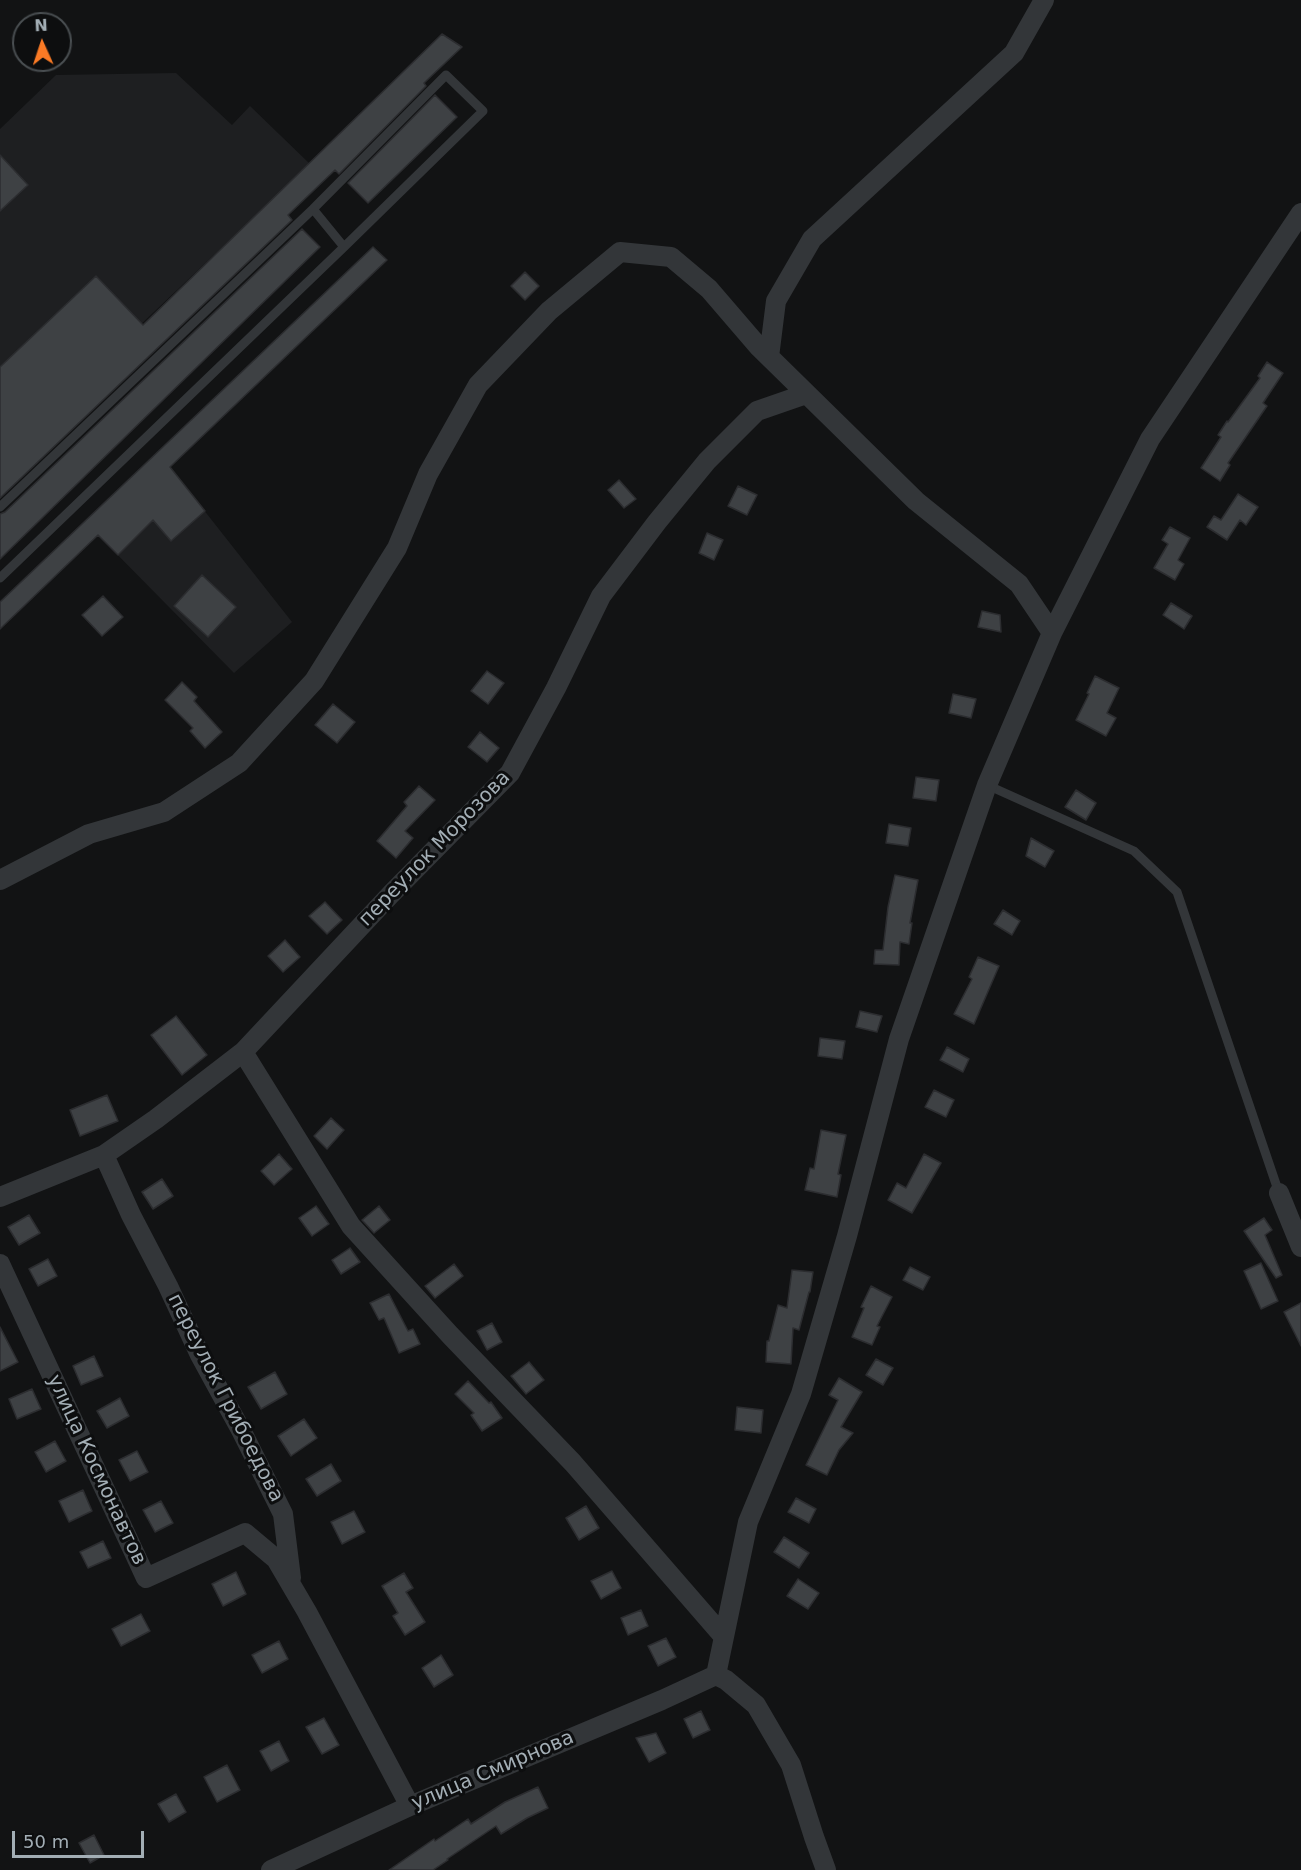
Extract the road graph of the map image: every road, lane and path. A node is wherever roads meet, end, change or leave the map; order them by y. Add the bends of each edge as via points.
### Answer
1 (1044, 0) edge
2 (313, 208) junction
3 (1301, 213) edge
4 (344, 247) junction
5 (769, 357) junction
6 (807, 394) junction
7 (0, 507) edge
8 (0, 578) edge
9 (1052, 633) junction
10 (987, 785) junction
11 (0, 880) edge
12 (243, 1052) junction
13 (104, 1155) junction
14 (1279, 1192) joint
15 (0, 1197) edge
16 (1301, 1247) edge
17 (0, 1264) edge
18 (292, 1586) junction
19 (724, 1637) junction
20 (716, 1675) junction
21 (410, 1806) junction
22 (272, 1870) edge
23 (826, 1870) edge

1 - 5 street via 1014,53 812,238 776,301
2 - 4 lane
2 - 4 lane via 446,75 483,111
2 - 7 lane
3 - 9 street via 1150,439
4 - 8 lane
5 - 6 street
5 - 11 street via 709,289 671,257 620,252 549,311 478,385 428,474 397,548 314,681 239,763 164,812 89,834
6 - 9 street via 916,501 1019,584
6 - 12 street, переулок Морозова via 757,411 707,461 601,596 510,773 390,894
9 - 10 street
10 - 14 lane via 1134,851 1177,892
10 - 19 street via 899,1039 801,1394 748,1522
12 - 13 street, переулок Морозова
12 - 19 street via 351,1226 573,1463
13 - 15 street, переулок Морозова
13 - 18 street, переулок Грибоедова via 200,1355 283,1514
14 - 16 street
17 - 18 street, улица Космонавтов via 146,1578 245,1533 276,1558
18 - 21 street, переулок Грибоедова
19 - 20 street
20 - 21 street, улица Смирнова
20 - 23 street via 756,1705 791,1765
21 - 22 street, улица Смирнова

